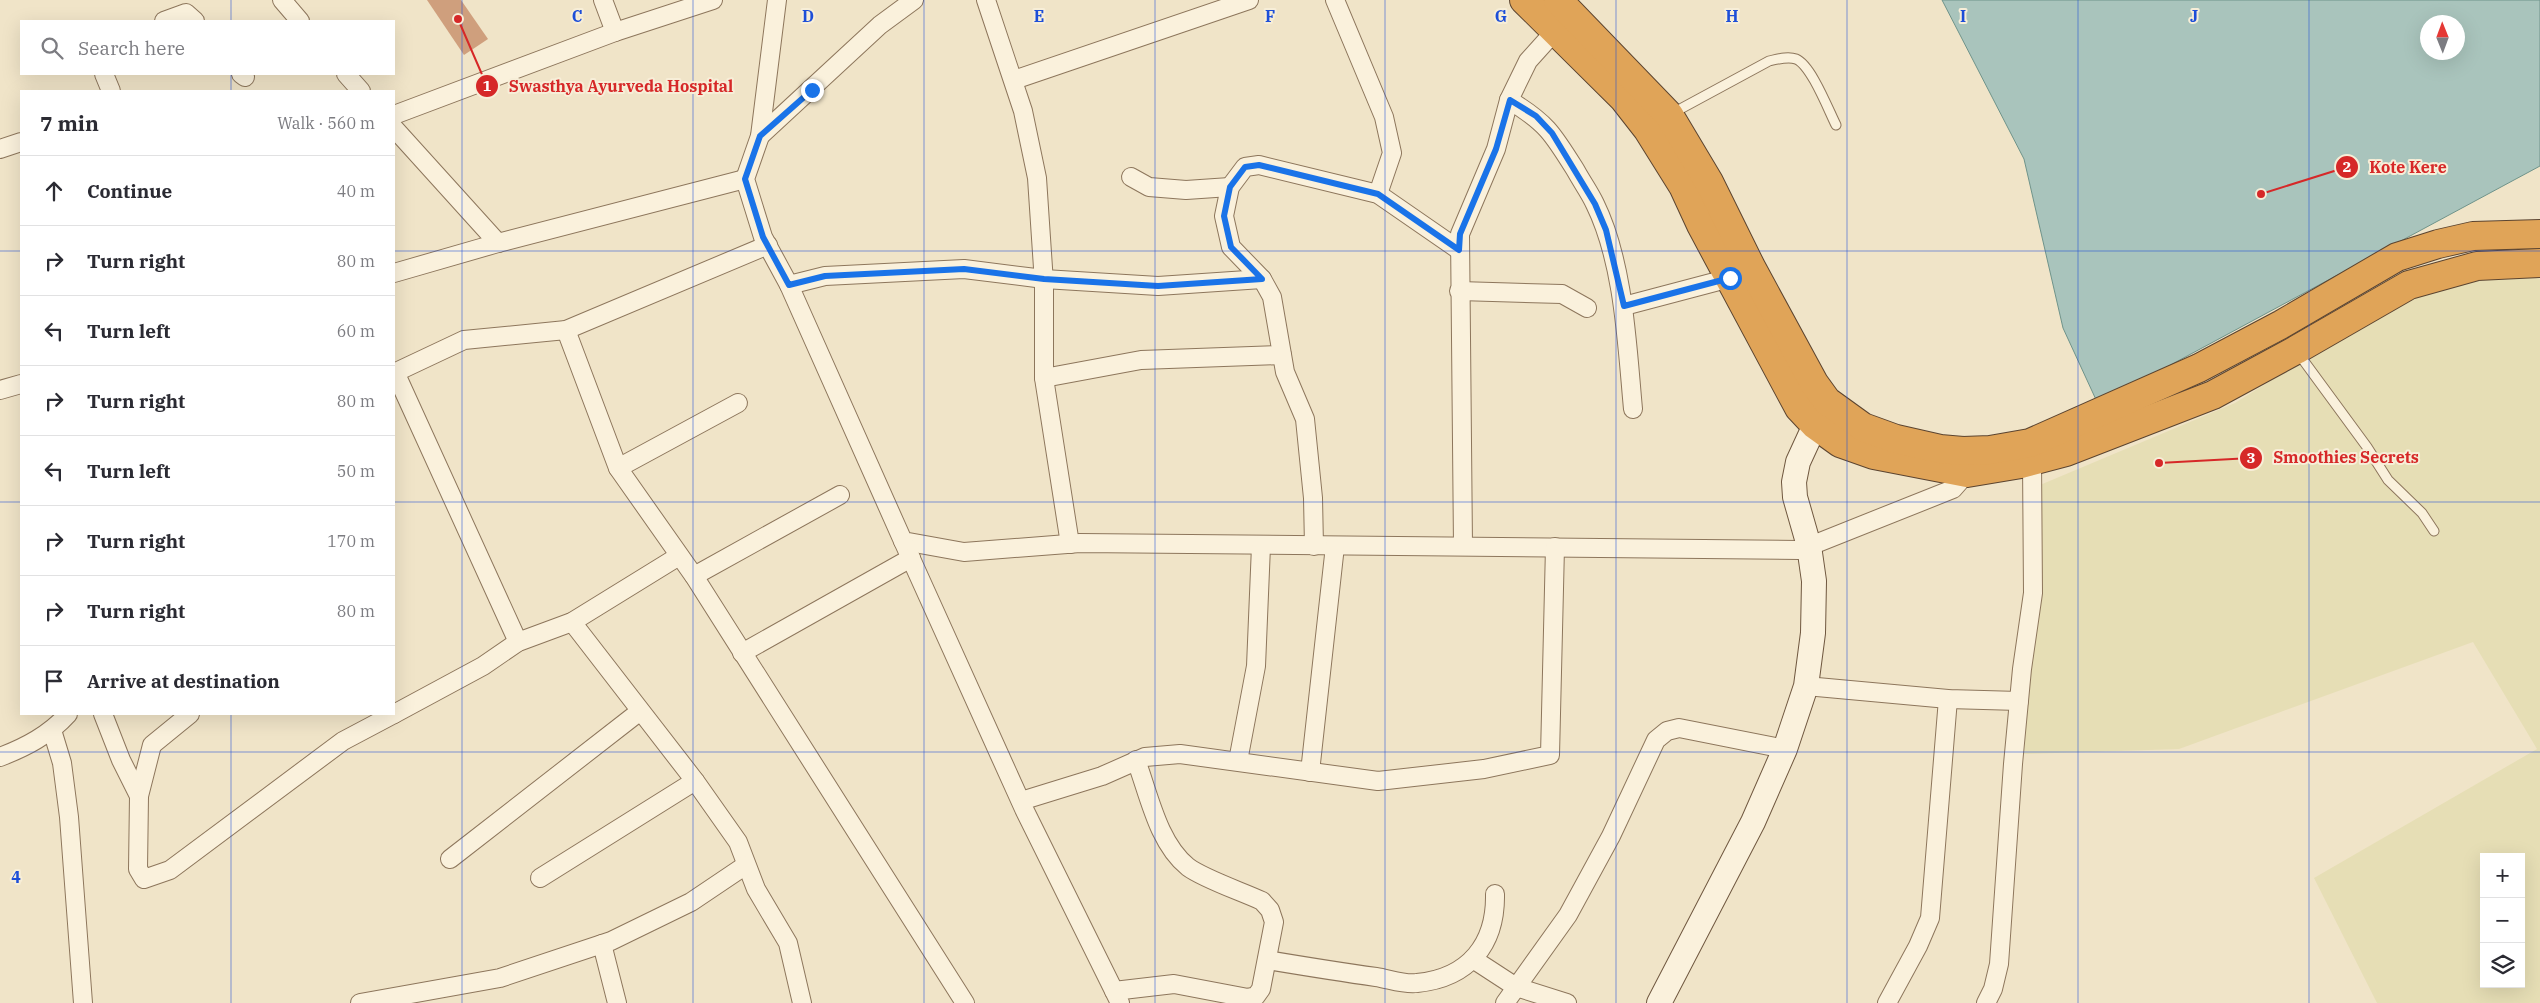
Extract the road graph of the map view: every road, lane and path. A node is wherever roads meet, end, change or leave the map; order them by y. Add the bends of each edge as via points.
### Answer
1 (282, 0) edge
2 (603, 0) edge
3 (713, 0) edge
4 (776, 0) edge
5 (914, 0) edge
6 (986, 0) edge
7 (1249, 0) edge
8 (1334, 0) edge
9 (1524, 0) edge
10 (1561, 1) edge
11 (167, 20) edge
12 (194, 20) edge
13 (299, 20) edge
14 (1555, 31) junction
15 (614, 32) junction
16 (104, 75) edge
17 (347, 75) edge
18 (1014, 80) junction
19 (111, 90) edge
20 (360, 90) edge
21 (1510, 100) junction
22 (395, 115) edge
23 (1669, 115) junction
24 (1836, 125) dead end
25 (395, 129) edge
26 (760, 136) junction
27 (20, 142) edge
28 (0, 149) edge
29 (1131, 177) dead end
30 (745, 179) junction
31 (1230, 187) junction
32 (1378, 194) junction
33 (2540, 234) edge
34 (498, 243) junction
35 (768, 245) junction
36 (1459, 250) junction
37 (2540, 263) edge
38 (395, 273) edge
39 (1730, 278) junction
40 (1044, 279) junction
41 (1262, 279) junction
42 (789, 285) junction
43 (1459, 291) junction
44 (1624, 306) junction
45 (1587, 308) dead end
46 (566, 330) junction
47 (2296, 350) junction
48 (1282, 355) junction
49 (395, 372) edge
50 (395, 374) edge
51 (1044, 378) junction
52 (20, 384) edge
53 (0, 390) edge
54 (738, 403) dead end
55 (1633, 409) dead end
56 (1815, 425) junction
57 (2032, 461) junction
58 (618, 468) junction
59 (1967, 473) junction
60 (840, 495) dead end
61 (2434, 531) dead end
62 (903, 541) junction
63 (1070, 544) junction
64 (1261, 546) junction
65 (1314, 546) junction
66 (1335, 546) junction
67 (1463, 546) junction
68 (1809, 546) junction
69 (1555, 547) junction
70 (679, 556) junction
71 (910, 558) junction
72 (694, 576) junction
73 (572, 622) junction
74 (518, 642) junction
75 (742, 653) junction
76 (1806, 686) junction
77 (1948, 699) junction
78 (2019, 701) junction
79 (639, 712) junction
80 (395, 713) edge
81 (67, 715) edge
82 (103, 715) edge
83 (189, 715) edge
84 (392, 715) edge
85 (52, 730) junction
86 (1785, 749) junction
87 (0, 758) edge
88 (1136, 760) junction
89 (1238, 761) junction
90 (1310, 772) junction
91 (695, 782) junction
92 (139, 796) junction
93 (1020, 802) junction
94 (450, 859) dead end
95 (746, 865) junction
96 (540, 878) dead end
97 (1495, 894) dead end
98 (602, 944) junction
99 (1473, 959) junction
100 (1267, 960) junction
101 (1516, 987) junction
102 (1117, 997) edge
103 (83, 1003) edge
104 (360, 1003) edge
105 (617, 1003) edge
106 (802, 1003) edge
107 (965, 1003) edge
108 (1505, 1003) edge
109 (1567, 1003) edge
110 (1659, 1003) edge
111 (1887, 1003) edge
112 (1986, 1003) edge

1 - 13 street
2 - 15 street
3 - 15 street
4 - 26 street
5 - 26 street via 880,25
6 - 18 street
7 - 18 street
8 - 32 street via 1384,117 1392,153
9 - 14 highway
10 - 23 highway
11 - 12 street via 186,13
14 - 21 street via 1528,61
14 - 39 highway via 1623,98 1648,130 1683,186
15 - 22 street
16 - 19 street
17 - 20 street
18 - 40 street via 1037,178
21 - 36 street via 1496,149 1460,234
21 - 44 street via 1536,116 1552,133 1595,204 1606,230
23 - 24 lane via 1770,61 1795,58 1805,64
23 - 33 highway via 1709,182 1751,267 1827,402 1863,427 1940,449 1990,450 2030,443 2200,368 2397,258 2473,236
25 - 34 street
26 - 30 street
27 - 28 street
29 - 31 street via 1148,186 1186,190
30 - 34 street
30 - 35 street
31 - 32 street via 1245,167 1259,165
31 - 41 street via 1224,216 1231,247
32 - 36 street
34 - 38 street
35 - 42 street
35 - 46 street
36 - 43 street
37 - 47 highway via 2477,266 2409,285
39 - 44 street
39 - 56 highway via 1798,408
40 - 41 street via 1158,286
40 - 42 street via 964,269 825,276
40 - 51 street
41 - 48 street via 1272,297
42 - 62 street
43 - 45 street via 1562,294
43 - 67 street
44 - 55 street
46 - 49 street via 464,340
46 - 58 street
47 - 57 highway via 2213,395 2066,452
47 - 61 lane via 2388,480 2422,513
48 - 51 street via 1141,360
48 - 65 street via 1285,372 1305,418
50 - 74 street
51 - 63 street
52 - 53 street
54 - 58 street
56 - 59 highway via 1840,443 1874,455
56 - 68 street via 1798,462 1794,482
57 - 59 highway
57 - 78 street via 2033,593
58 - 70 street
59 - 68 street via 1953,489
60 - 72 street
62 - 63 street via 964,552
62 - 71 street
63 - 64 street
64 - 65 street
64 - 89 street via 1256,666
65 - 66 street
66 - 67 street
66 - 90 street
67 - 69 street
68 - 69 street via 1800,550
68 - 76 street via 1814,581 1813,633
69 - 90 street via 1550,755 1484,769 1378,781
70 - 72 street
70 - 73 street
71 - 75 street
71 - 93 street
72 - 75 street
73 - 74 street
73 - 79 street
74 - 80 street via 483,666
75 - 107 street
76 - 77 street
76 - 86 street
77 - 78 street
77 - 111 street via 1930,918
78 - 112 street via 1999,964
79 - 91 street
79 - 94 street
81 - 85 street
82 - 92 street via 120,760
83 - 92 street via 152,745
84 - 92 street via 343,741 170,870 149,879 144,879 138,869
85 - 87 street
85 - 103 street via 62,763 69,817
86 - 101 street via 1679,728 1667,731 1656,740 1611,836 1568,914
86 - 110 street via 1753,822
88 - 89 street via 1180,754
88 - 93 street via 1102,776
88 - 100 street via 1164,836 1176,856 1190,868 1262,901 1270,910 1274,922
89 - 90 street
91 - 95 street via 738,842
91 - 96 street
93 - 102 street
95 - 98 street via 691,902
95 - 106 street via 756,889 788,943
97 - 99 street via 1496,916 1481,951
98 - 104 street via 500,978
98 - 105 street
99 - 100 street via 1465,968 1416,984
99 - 101 street
100 - 102 street via 1262,990 1248,998 1174,984
101 - 108 street
101 - 109 street

